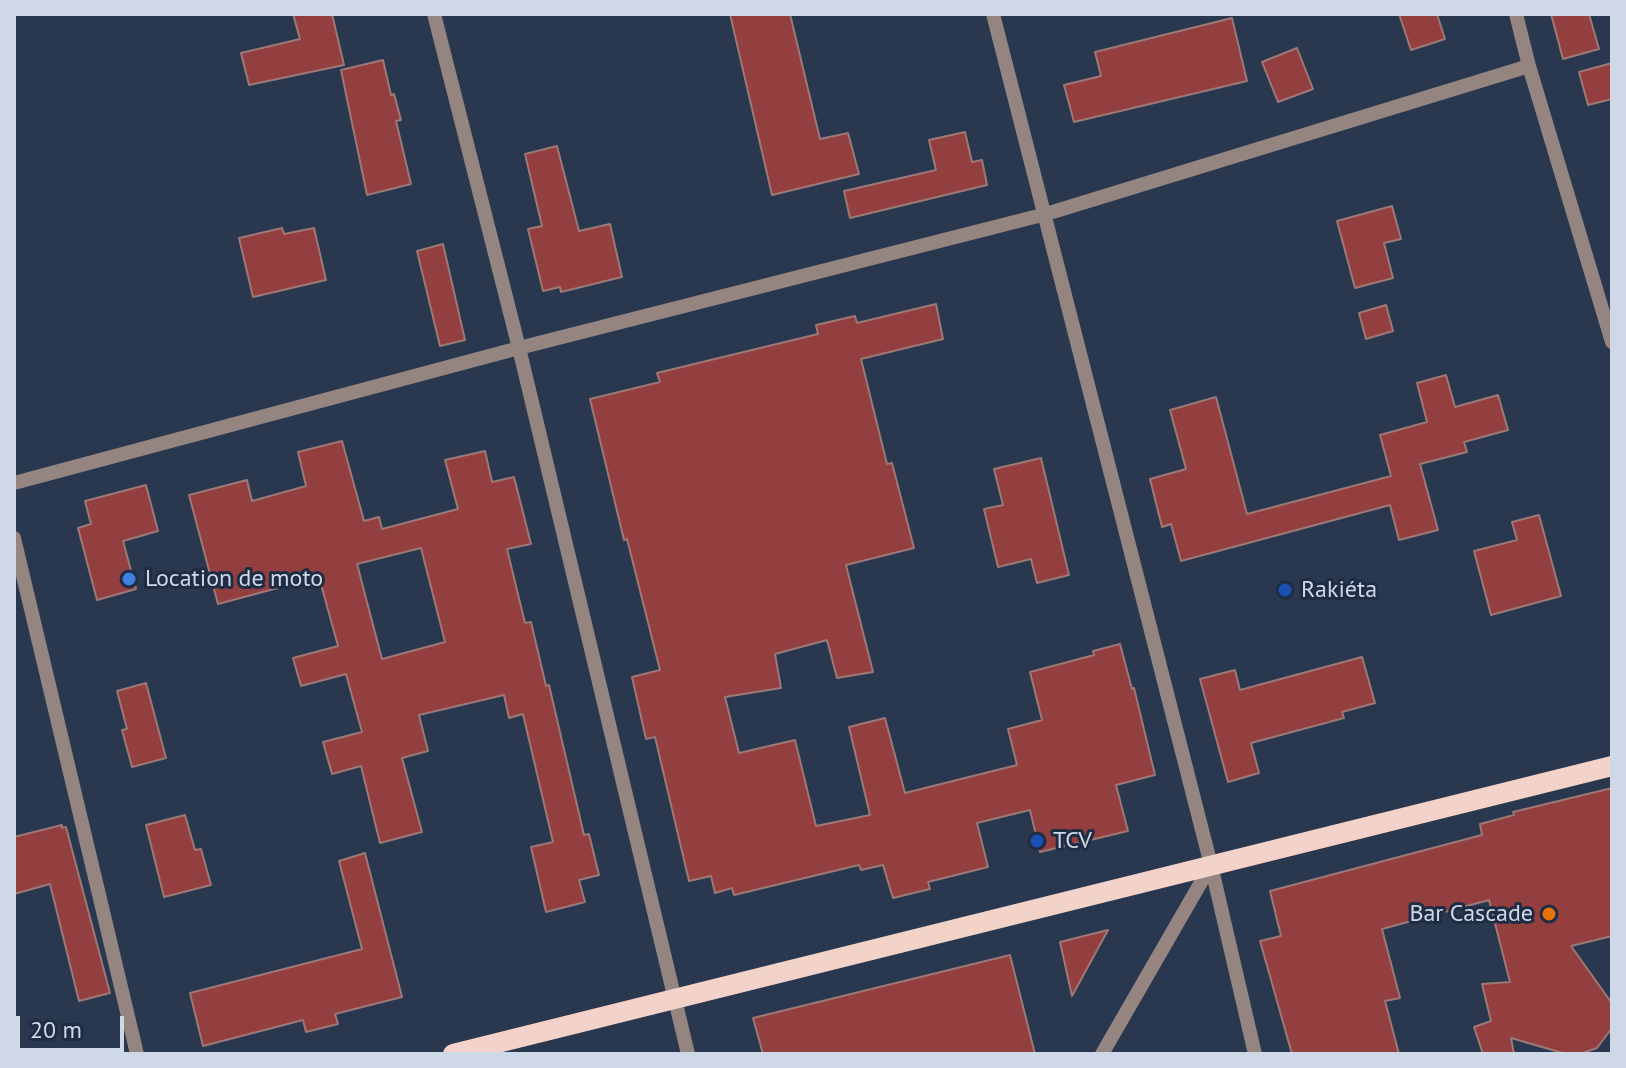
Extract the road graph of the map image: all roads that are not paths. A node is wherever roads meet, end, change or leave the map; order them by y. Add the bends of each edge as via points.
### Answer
1 (434, 14) edge
2 (993, 14) edge
3 (1516, 14) edge
4 (1529, 66) junction
5 (1046, 214) junction
6 (1612, 342) edge
7 (519, 348) junction
8 (14, 483) edge
9 (14, 538) edge
10 (1612, 766) edge
11 (1211, 865) junction
12 (673, 999) junction
13 (137, 1054) edge
14 (453, 1054) edge
15 (688, 1054) edge
16 (1102, 1054) edge
17 (1255, 1054) edge

1 - 7 street
2 - 5 street
3 - 4 street
4 - 5 street
4 - 6 street
5 - 7 street
5 - 11 street
7 - 8 street
7 - 12 street
9 - 13 street
10 - 11 main road
11 - 12 main road
11 - 16 street
11 - 17 street
12 - 14 main road
12 - 15 street

